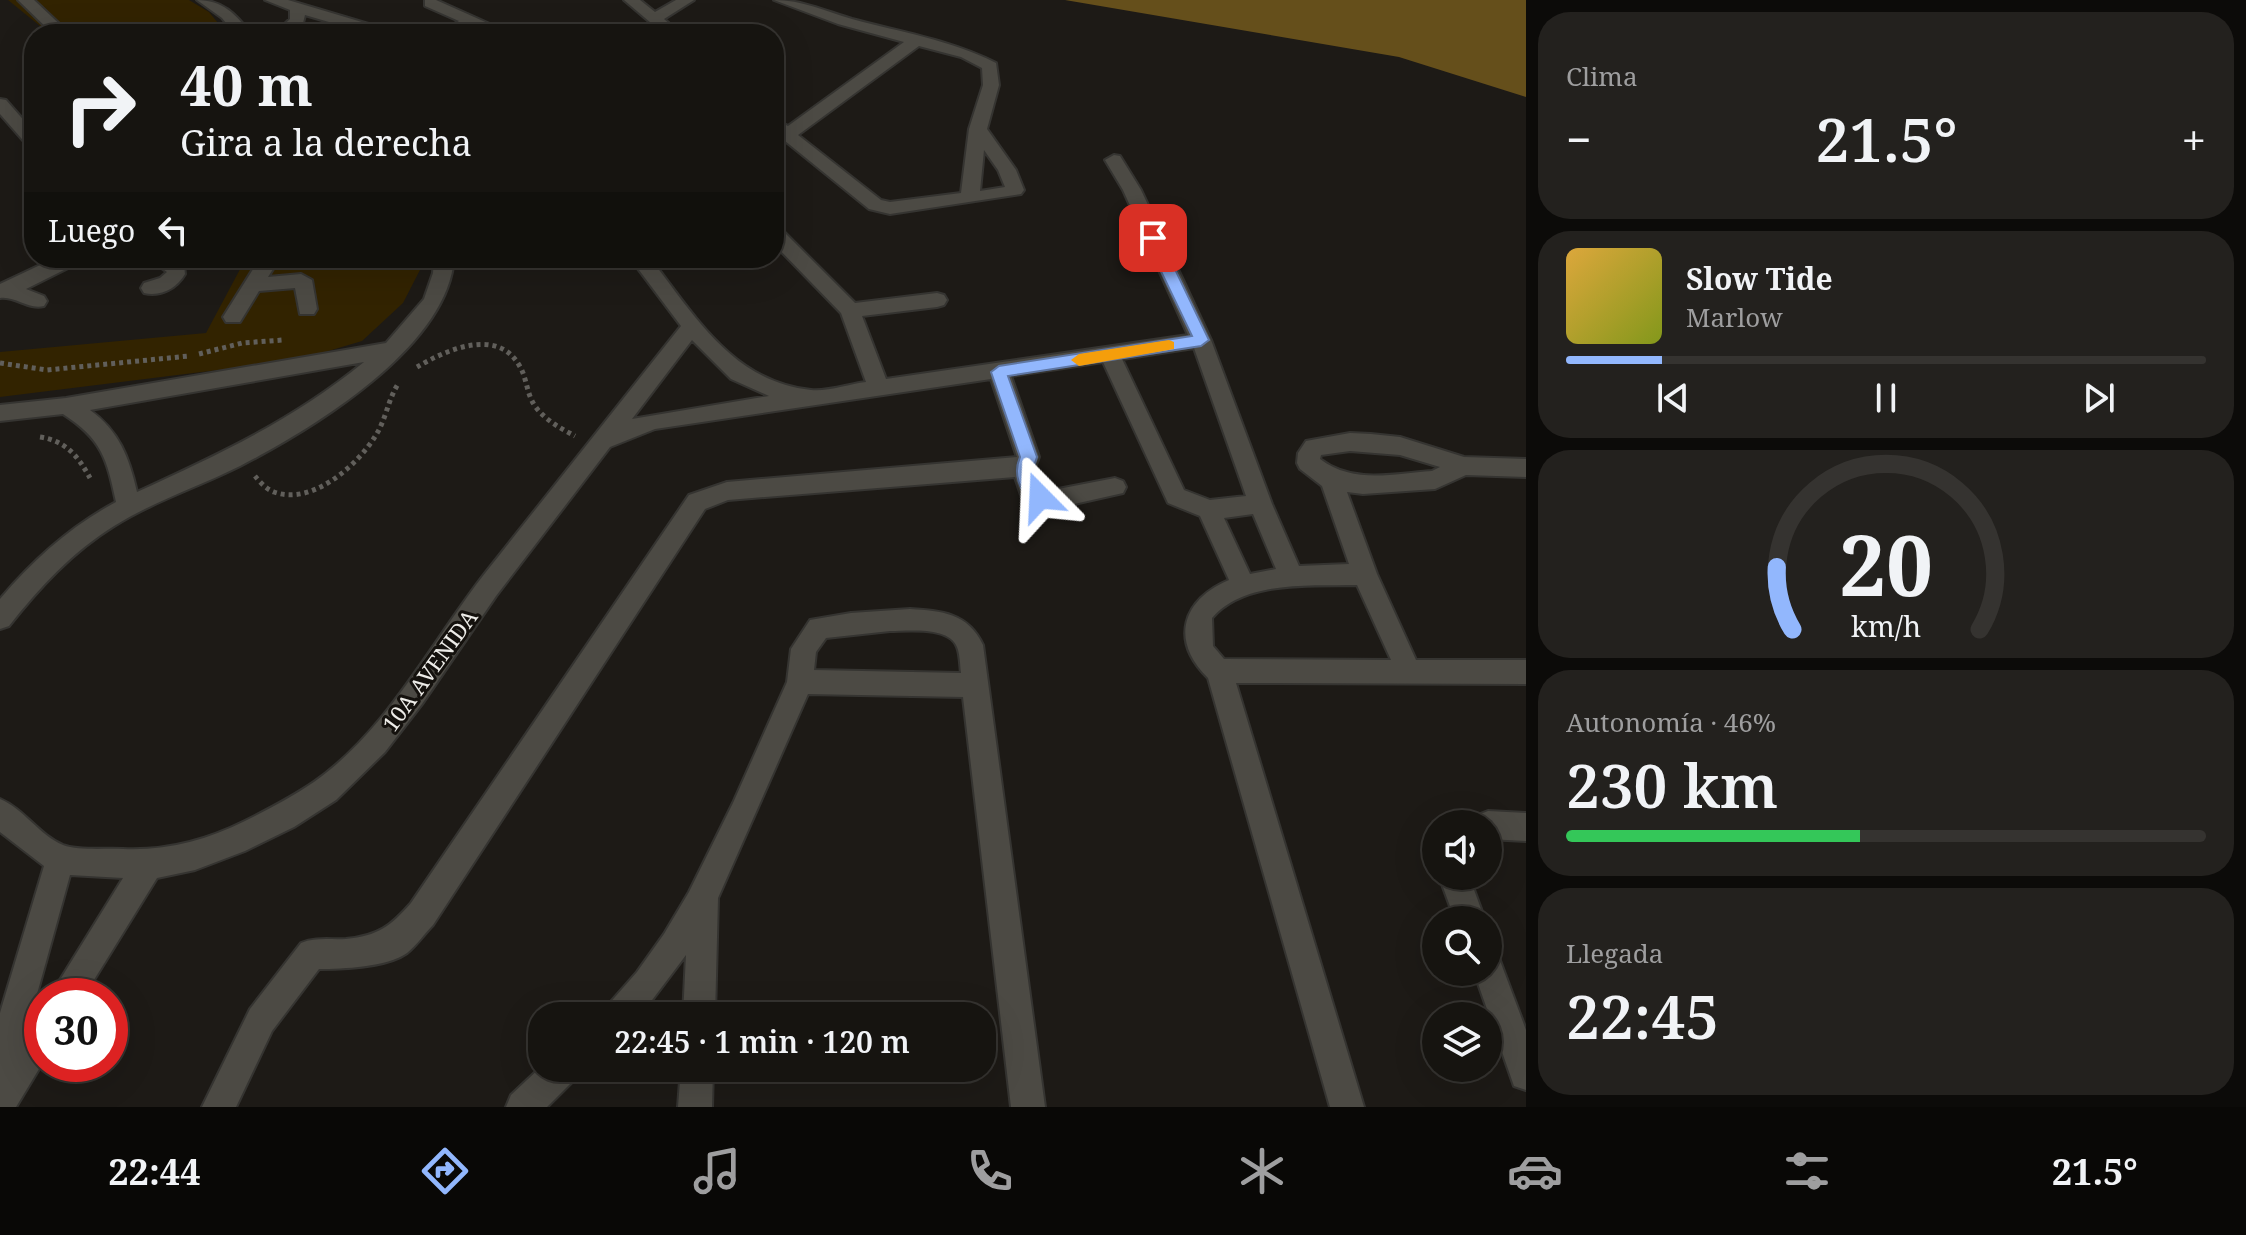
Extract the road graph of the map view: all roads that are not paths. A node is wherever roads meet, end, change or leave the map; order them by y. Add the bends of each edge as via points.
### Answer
1 (25, 0) edge
2 (204, 0) edge
3 (272, 0) edge
4 (631, 0) edge
5 (687, 0) edge
6 (781, 0) edge
7 (430, 3) dead end
8 (297, 10) junction
9 (654, 19) junction
10 (471, 20) junction
11 (51, 24) edge
12 (235, 24) edge
13 (293, 24) edge
14 (350, 24) edge
15 (464, 24) edge
16 (480, 24) edge
17 (660, 24) edge
18 (917, 40) junction
19 (0, 104) edge
20 (784, 127) edge
21 (978, 129) junction
22 (24, 131) edge
23 (784, 133) edge
24 (1114, 160) dead end
25 (970, 196) junction
26 (784, 243) edge
27 (50, 268) edge
28 (174, 268) edge
29 (264, 268) edge
30 (443, 268) edge
31 (648, 268) edge
32 (253, 285) junction
33 (151, 288) dead end
34 (5, 290) edge
35 (937, 300) dead end
36 (37, 301) dead end
37 (307, 309) dead end
38 (850, 311) junction
39 (233, 317) dead end
40 (692, 326) junction
41 (1201, 340) junction
42 (391, 350) junction
43 (1110, 355) junction
44 (999, 372) junction
45 (879, 389) junction
46 (835, 396) junction
47 (66, 406) junction
48 (0, 413) edge
49 (598, 444) junction
50 (1464, 466) junction
51 (1024, 467) junction
52 (1526, 468) edge
53 (1332, 481) junction
54 (1115, 487) dead end
55 (1260, 504) junction
56 (129, 506) junction
57 (1209, 510) junction
58 (1365, 574) junction
59 (1292, 577) junction
60 (1244, 586) junction
61 (0, 618) edge
62 (1408, 670) junction
63 (1219, 671) junction
64 (1526, 672) edge
65 (800, 682) junction
66 (973, 685) junction
67 (0, 813) edge
68 (1502, 826) edge
69 (1526, 827) edge
70 (60, 860) junction
71 (148, 865) junction
72 (703, 893) junction
73 (77, 978) edge
74 (1494, 986) edge
75 (633, 1002) edge
76 (699, 1002) edge
77 (24, 1064) edge
78 (0, 1067) edge
79 (1526, 1074) edge
80 (549, 1082) edge
81 (696, 1082) edge
82 (0, 1102) edge
83 (219, 1107) edge
84 (523, 1107) edge
85 (695, 1107) edge
86 (1028, 1107) edge
87 (1347, 1107) edge

1 - 11 street
2 - 12 street
3 - 8 street
4 - 9 street
5 - 9 street
6 - 18 street
7 - 10 street
8 - 13 street
8 - 14 street
9 - 17 street
10 - 15 street
10 - 16 street
18 - 20 street
18 - 21 street via 980,58 990,66 991,85
19 - 22 street
21 - 25 street
21 - 25 street via 1015,190
23 - 25 street via 875,205
24 - 41 street
26 - 38 street
27 - 34 street
28 - 33 street via 176,274 168,283
29 - 32 street
30 - 42 street via 428,310
31 - 40 street
32 - 37 street via 301,281
32 - 39 street
34 - 36 street
35 - 38 street
38 - 45 street
40 - 46 street via 718,359 745,379 778,392
40 - 49 street, 10A AVENIDA
41 - 43 street
41 - 55 street
42 - 47 street
42 - 56 street via 322,407 246,452
43 - 44 street
43 - 57 street via 1176,496
44 - 45 street
44 - 51 street via 1028,457
45 - 46 street
46 - 49 street via 655,421
47 - 48 street
47 - 56 street via 94,425 116,450
49 - 71 street, 10A AVENIDA via 375,743 326,790 235,841
50 - 52 street
50 - 53 street via 1426,482
50 - 53 street via 1400,446 1350,442 1314,447 1308,463
51 - 54 street via 1030,491 1052,500
51 - 83 street via 727,491 697,502 422,914 396,942 348,954 312,954 261,1020
53 - 58 street
55 - 57 street
55 - 59 street
56 - 61 street via 42,569
57 - 60 street
58 - 59 street
58 - 62 street
59 - 60 street
60 - 63 street via 1207,601 1199,612 1196,627 1202,653
62 - 63 street
62 - 64 street
63 - 87 street
65 - 66 street
65 - 66 street via 804,649 819,628 873,620 934,622 960,630 970,645
65 - 72 street
66 - 86 street
67 - 70 street
68 - 69 street
70 - 71 street, 10A AVENIDA
70 - 78 street
71 - 73 street
72 - 75 street via 666,962
72 - 76 street
74 - 79 street
77 - 82 street
80 - 84 street
81 - 85 street

